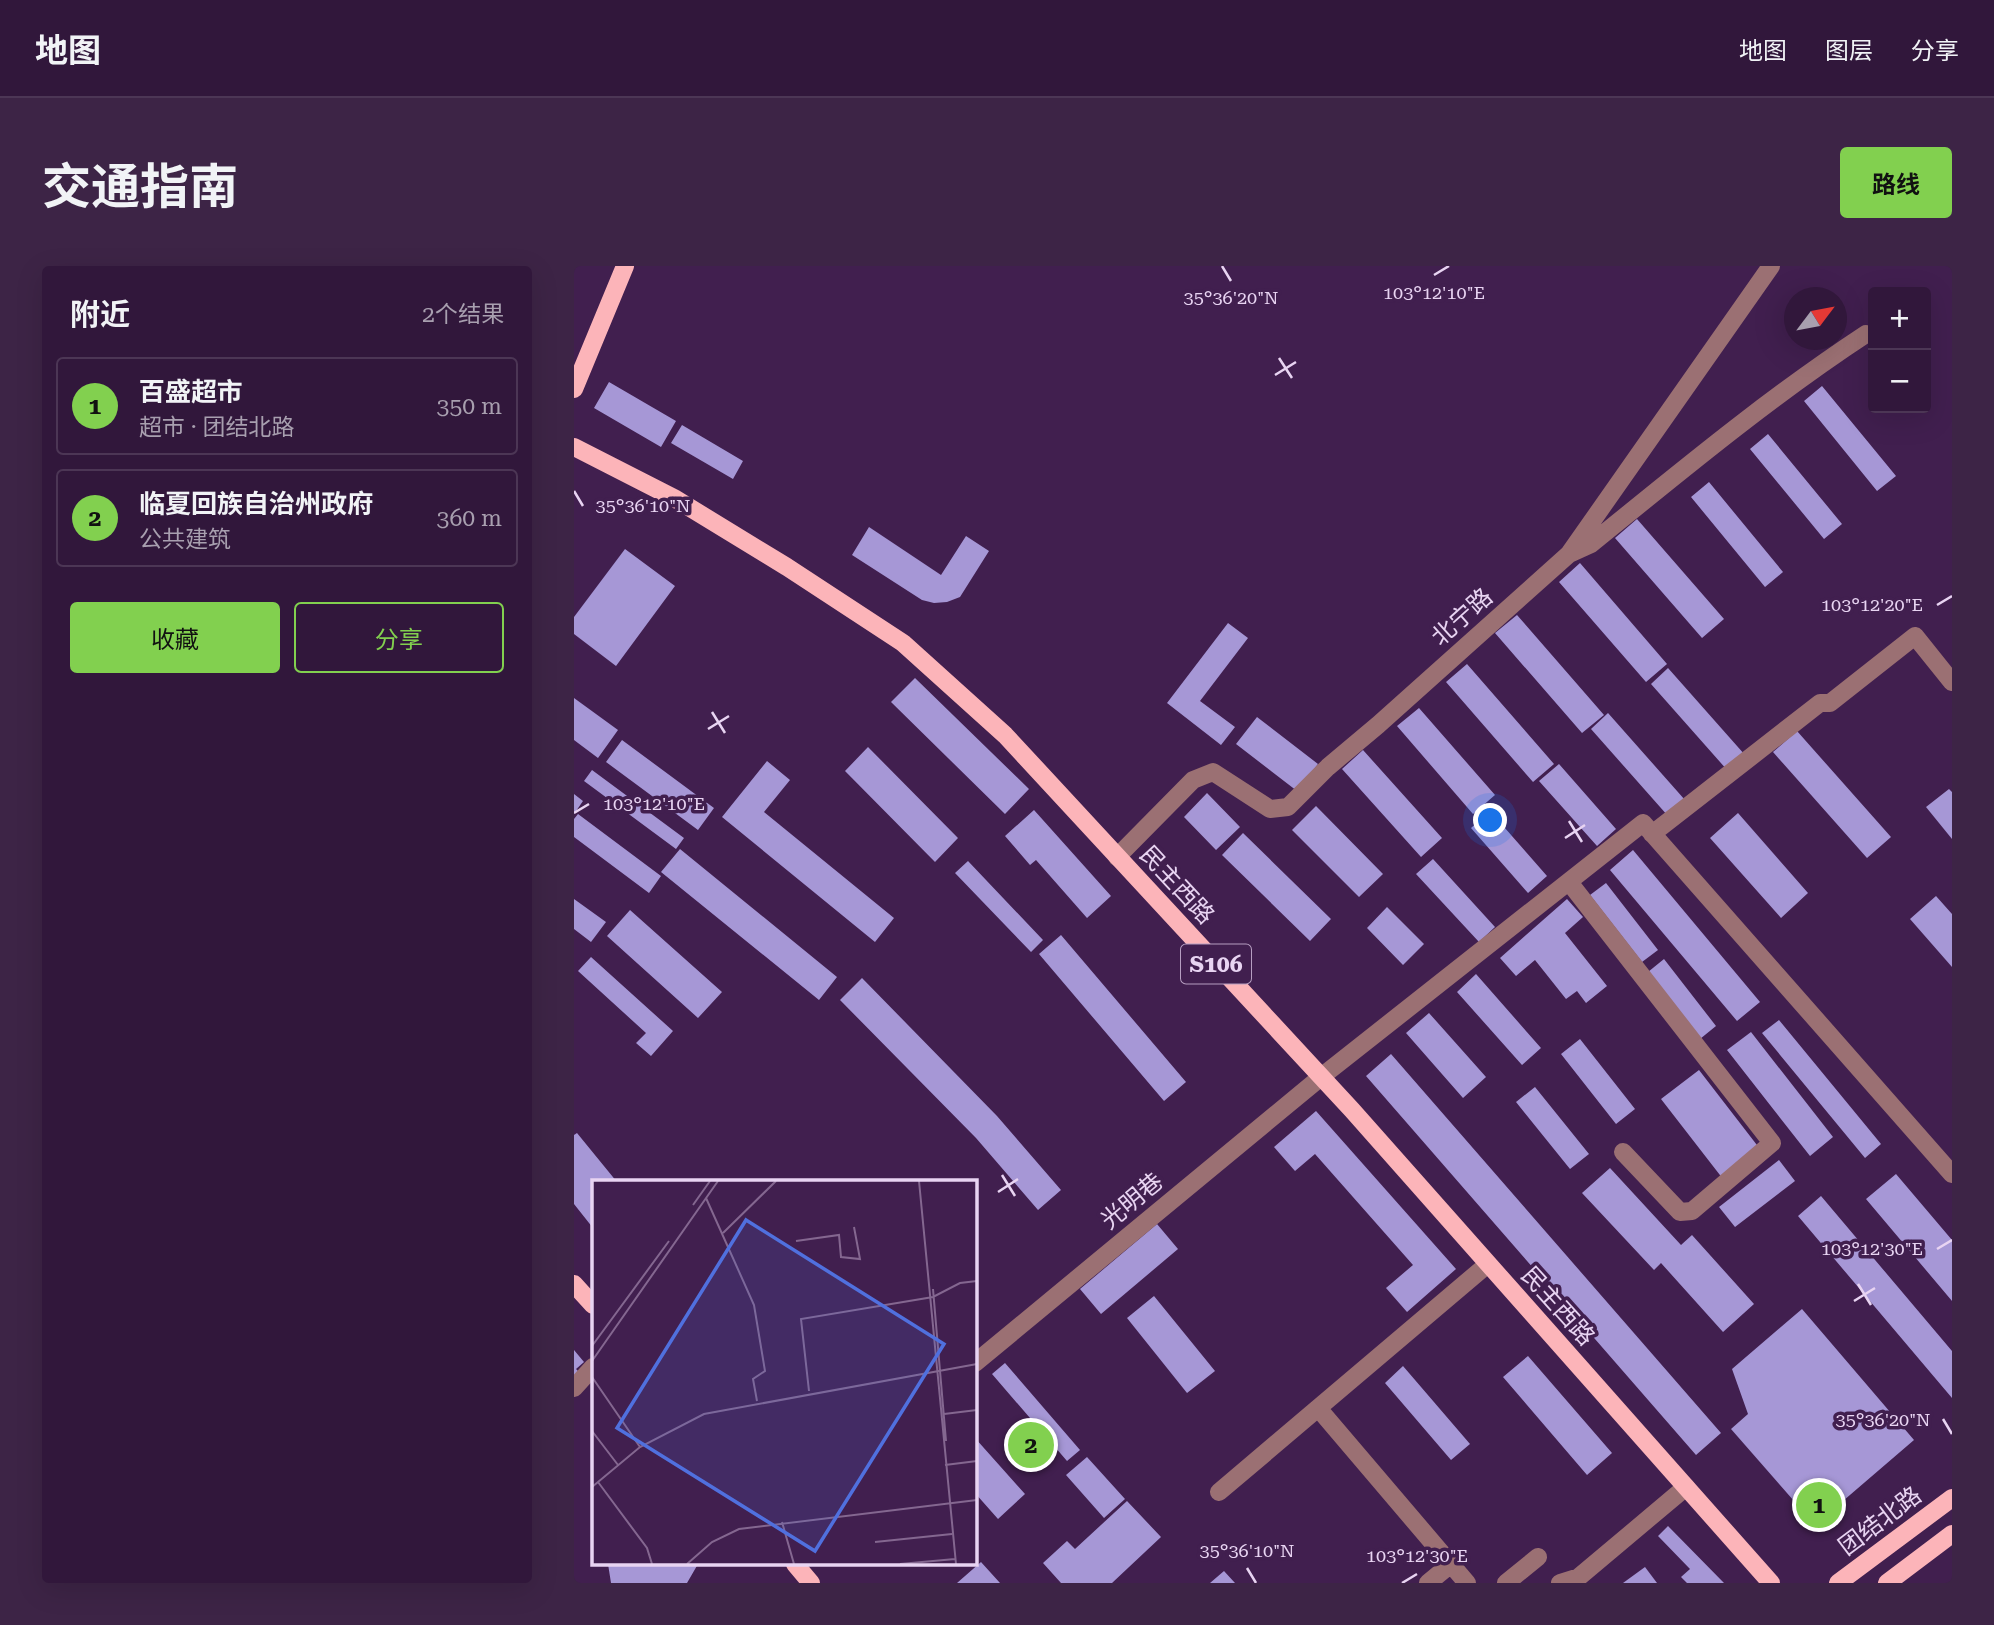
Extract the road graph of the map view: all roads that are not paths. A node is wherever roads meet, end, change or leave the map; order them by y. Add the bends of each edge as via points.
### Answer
1 (625, 266) edge
2 (1771, 266) edge
3 (1866, 334) dead end
4 (574, 389) edge
5 (574, 447) edge
6 (1569, 554) junction
7 (1945, 661) edge
8 (1952, 682) edge
9 (1652, 834) junction
10 (1117, 857) junction
11 (1569, 881) junction
12 (1321, 1077) junction
13 (1623, 1152) dead end
14 (1952, 1173) edge
15 (1488, 1264) junction
16 (574, 1284) edge
17 (592, 1304) edge
18 (976, 1362) edge
19 (592, 1368) edge
20 (574, 1388) edge
21 (1318, 1408) junction
22 (1686, 1487) junction
23 (1219, 1492) dead end
24 (1952, 1498) edge
25 (1952, 1534) edge
26 (1538, 1557) dead end
27 (1451, 1564) junction
28 (798, 1566) edge
29 (811, 1583) edge
30 (1428, 1583) edge
31 (1467, 1583) edge
32 (1506, 1583) edge
33 (1560, 1583) edge
34 (1772, 1583) edge
35 (1838, 1583) edge
36 (1887, 1583) edge

1 - 4 main road
2 - 6 street, 北宁路
3 - 6 street via 1786,389 1591,544
5 - 10 main road, 民主西路 / S106 via 674,498 902,643 1004,735
6 - 10 street, 北宁路 via 1288,807 1270,809 1213,772 1193,780
7 - 8 street
7 - 9 street via 1914,636 1830,703 1819,703
9 - 11 street, 光明巷 via 1643,824
9 - 14 street
10 - 12 main road, 民主西路 / S106
11 - 12 street, 光明巷
11 - 13 street via 1772,1143 1692,1210 1679,1212
12 - 15 main road, 民主西路 / S106
12 - 18 street, 光明巷
15 - 21 street
15 - 22 main road, 民主西路 / S106
16 - 17 main road
19 - 20 street
21 - 23 street
21 - 27 street
22 - 33 street via 1579,1577
22 - 34 main road, 民主西路 / S106
24 - 35 main road, 团结北路
25 - 36 main road
26 - 32 street
27 - 30 street
27 - 31 street
28 - 29 main road

